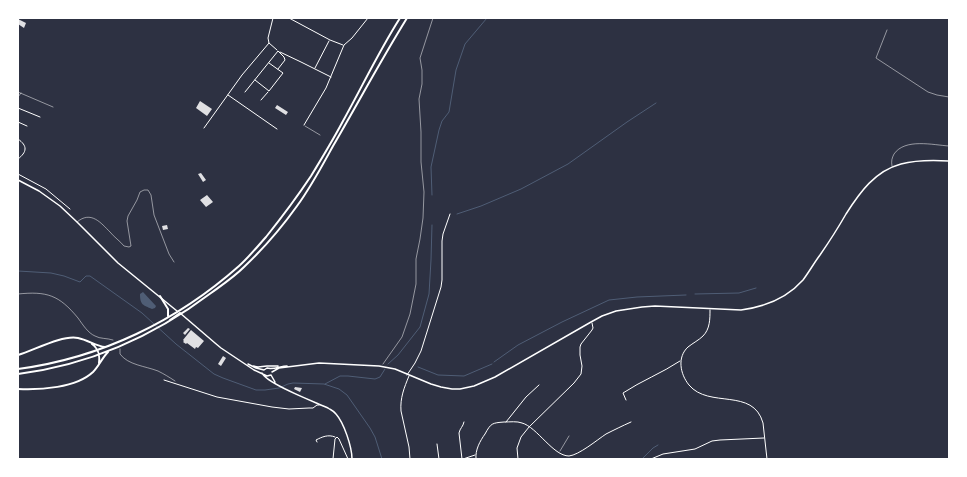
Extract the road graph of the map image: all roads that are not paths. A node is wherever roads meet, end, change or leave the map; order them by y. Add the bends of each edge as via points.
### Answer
1 (273, 18) edge
2 (289, 18) edge
3 (368, 18) edge
4 (400, 18) edge
5 (407, 18) edge
6 (887, 30) dead end
7 (330, 40) junction
8 (268, 43) junction
9 (344, 45) junction
10 (278, 51) junction
11 (269, 62) junction
12 (278, 69) junction
13 (315, 69) junction
14 (331, 77) junction
15 (254, 80) junction
16 (269, 91) junction
17 (245, 92) dead end
18 (228, 95) junction
19 (949, 98) edge
20 (261, 100) dead end
21 (18, 108) edge
22 (40, 117) dead end
23 (18, 122) edge
24 (304, 125) joint
25 (26, 126) dead end
26 (204, 128) dead end
27 (277, 129) dead end
28 (320, 135) dead end
29 (18, 139) edge
30 (949, 146) edge
31 (18, 159) edge
32 (949, 161) edge
33 (892, 167) junction
34 (18, 174) edge
35 (18, 180) edge
36 (68, 207) junction
37 (70, 209) dead end
38 (65, 210) junction
39 (450, 214) dead end
40 (77, 222) junction
41 (174, 262) dead end
42 (160, 296) junction
43 (710, 309) junction
44 (180, 313) junction
45 (168, 320) junction
46 (591, 322) junction
47 (88, 342) junction
48 (114, 346) junction
49 (18, 355) edge
50 (680, 361) junction
51 (244, 363) junction
52 (249, 365) junction
53 (98, 366) junction
54 (282, 366) junction
55 (292, 366) junction
56 (18, 369) edge
57 (270, 369) junction
58 (264, 370) junction
59 (272, 372) junction
60 (262, 373) junction
61 (18, 374) edge
62 (271, 375) junction
63 (408, 375) junction
64 (164, 380) dead end
65 (277, 384) junction
66 (539, 385) dead end
67 (18, 389) edge
68 (626, 400) dead end
69 (322, 405) junction
70 (464, 422) dead end
71 (506, 422) junction
72 (631, 422) dead end
73 (529, 427) junction
74 (569, 436) dead end
75 (335, 438) junction
76 (765, 438) junction
77 (317, 442) dead end
78 (437, 444) dead end
79 (560, 453) junction
80 (476, 455) junction
81 (333, 459) edge
82 (348, 459) edge
83 (352, 459) edge
84 (410, 459) edge
85 (439, 459) edge
86 (462, 459) edge
87 (476, 459) edge
88 (518, 459) edge
89 (652, 459) edge
90 (767, 459) edge

1 - 8 street
2 - 7 street
3 - 9 street
4 - 56 highway via 343,122 294,202 240,265 201,296 162,321 127,339 70,359
5 - 61 highway via 294,210 244,268 183,313 129,342 71,363
6 - 19 lane via 876,58 928,92
7 - 9 street
7 - 13 street
8 - 10 street
8 - 18 street
9 - 14 street
10 - 11 street
10 - 12 street via 285,60
10 - 13 street
11 - 12 street
11 - 15 street
12 - 16 street via 283,74
13 - 14 street
14 - 24 street
15 - 16 street
15 - 17 street
16 - 20 street
18 - 26 street
18 - 27 street
21 - 22 street
23 - 25 street
24 - 28 lane
29 - 31 street via 25,149
30 - 33 lane via 912,144 901,147 892,157
32 - 33 main road via 916,161
33 - 43 main road via 873,179 859,194 812,268 793,289 765,305 741,310
34 - 36 street via 46,189
35 - 38 main road
36 - 37 street
36 - 38 street
38 - 40 main road
39 - 63 street via 442,241 441,287 421,351
40 - 41 lane via 86,217 97,220 124,246 129,247 131,246 128,216 140,192 148,190 152,195 154,215
40 - 42 main road via 118,263
42 - 44 main road
42 - 45 highway via 168,309
43 - 46 main road via 642,307 616,311
43 - 50 street via 710,321 706,331 685,349
44 - 45 highway
44 - 45 highway
44 - 51 main road via 221,348
45 - 48 highway
46 - 63 main road via 495,378 474,386 460,389 442,387
46 - 73 street via 592,330 580,347 581,374
47 - 48 highway via 104,347
47 - 49 highway via 75,338 64,339
47 - 53 highway via 98,351
48 - 53 highway
50 - 68 street via 623,393
50 - 76 street via 686,381 698,393 740,401 756,410 762,418
51 - 52 main road
51 - 60 main road
52 - 54 main road
52 - 58 main road
53 - 67 highway via 87,377 70,384
54 - 55 main road
54 - 57 main road
55 - 59 main road
55 - 63 main road via 327,363 383,366
57 - 58 main road
57 - 59 main road
58 - 60 main road
59 - 62 main road
60 - 62 main road
60 - 65 main road
62 - 65 main road
63 - 84 street via 402,395 401,411 410,447
64 - 69 street via 218,397 272,407 288,409
65 - 69 main road
66 - 71 street
69 - 83 main road via 340,419 351,447
70 - 86 street via 459,432
71 - 73 street via 524,423
71 - 80 street via 490,425
72 - 79 street via 575,454 567,456
73 - 79 street
73 - 88 street via 521,436 517,448
74 - 79 lane
75 - 77 street via 326,436 316,440
75 - 81 street
75 - 82 street via 339,439
76 - 89 street via 720,440 695,449 662,454
76 - 90 street
78 - 85 street
80 - 86 street
80 - 87 street

